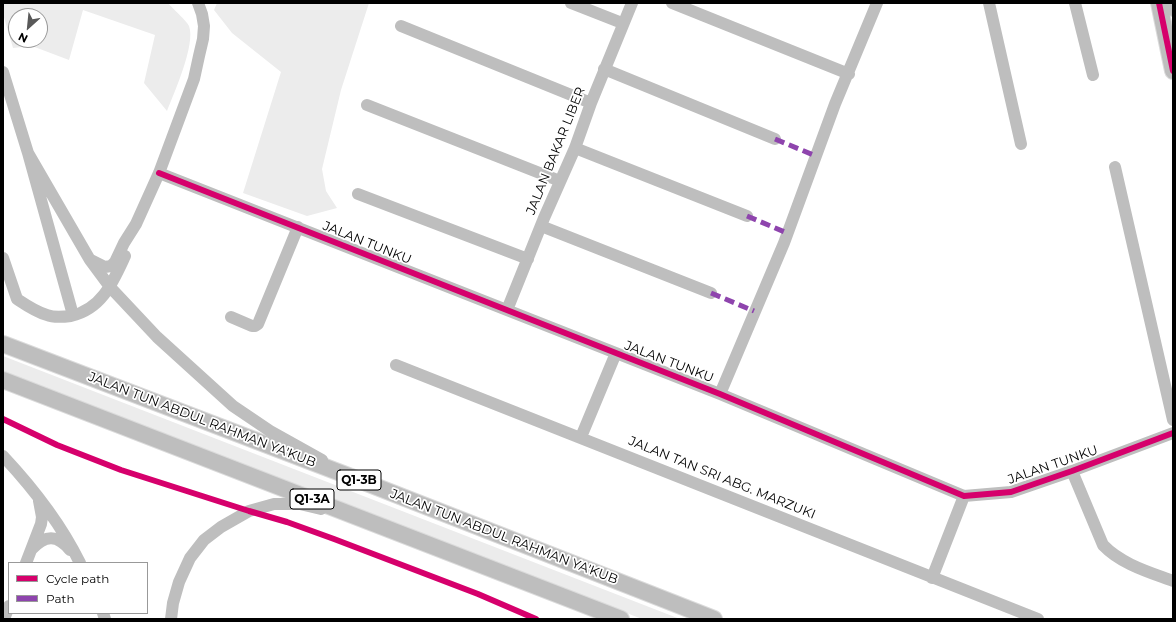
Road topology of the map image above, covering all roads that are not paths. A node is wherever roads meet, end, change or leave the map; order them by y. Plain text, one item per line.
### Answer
1 (198, 3) edge
2 (571, 3) edge
3 (632, 3) edge
4 (672, 3) edge
5 (877, 3) edge
6 (989, 3) edge
7 (1075, 3) edge
8 (1159, 3) edge
9 (1172, 3) edge
10 (1173, 8) edge
11 (622, 23) junction
12 (401, 26) dead end
13 (604, 69) junction
14 (1173, 71) edge
15 (3, 72) edge
16 (849, 74) junction
17 (1093, 75) dead end
18 (590, 103) junction
19 (367, 105) dead end
20 (775, 139) dead end
21 (1021, 144) dead end
22 (575, 148) junction
23 (28, 153) junction
24 (1115, 167) dead end
25 (159, 173) junction
26 (560, 181) junction
27 (358, 194) dead end
28 (747, 216) dead end
29 (541, 226) junction
30 (298, 227) junction
31 (133, 230) junction
32 (3, 258) edge
33 (528, 259) junction
34 (90, 260) junction
35 (118, 271) junction
36 (110, 287) junction
37 (711, 293) dead end
38 (127, 305) junction
39 (507, 310) junction
40 (73, 315) junction
41 (231, 317) dead end
42 (3, 344) edge
43 (616, 353) junction
44 (396, 365) dead end
45 (3, 380) edge
46 (720, 394) junction
47 (1173, 420) edge
48 (1173, 433) edge
49 (581, 437) junction
50 (3, 456) edge
51 (1072, 472) junction
52 (358, 480) junction
53 (964, 496) junction
54 (38, 497) junction
55 (354, 515) junction
56 (31, 550) junction
57 (26, 562) edge
58 (79, 562) edge
59 (79, 562) edge
60 (932, 578) junction
61 (1173, 581) edge
62 (8, 609) edge
63 (4, 619) edge
64 (172, 619) edge
65 (621, 619) edge
66 (714, 619) edge
67 (1038, 619) edge

1 - 25 street
2 - 11 street
3 - 11 street, JALAN BAKAR LIBER
4 - 16 street
5 - 16 street
6 - 21 street
7 - 17 street
8 - 14 main road
9 - 10 main road
11 - 13 street, JALAN BAKAR LIBER
12 - 18 street
13 - 18 street, JALAN BAKAR LIBER
13 - 20 street
15 - 23 street
16 - 46 street
18 - 22 street, JALAN BAKAR LIBER
19 - 26 street
22 - 26 street, JALAN BAKAR LIBER
22 - 28 street
23 - 34 street
23 - 40 street
24 - 47 street
25 - 30 street, JALAN TUNKU
25 - 31 street
26 - 29 street, JALAN BAKAR LIBER
27 - 33 street
29 - 33 street, JALAN BAKAR LIBER
29 - 37 street
30 - 39 street, JALAN TUNKU
30 - 41 street
31 - 34 street
31 - 35 street
32 - 40 street
33 - 39 street, JALAN BAKAR LIBER
34 - 36 street
35 - 36 street
35 - 38 street
36 - 38 street
36 - 40 street
38 - 52 street
39 - 43 street, JALAN TUNKU
42 - 52 main road, JALAN TUN ABDUL RAHMAN YA'KUB / Q1-3B
43 - 46 street, JALAN TUNKU
43 - 49 street
44 - 49 street, JALAN TAN SRI ABG. MARZUKI
45 - 55 main road, Q1-3A
46 - 53 street, JALAN TUNKU
48 - 51 street, JALAN TUNKU
49 - 60 street, JALAN TAN SRI ABG. MARZUKI
50 - 54 street
51 - 53 street, JALAN TUNKU
51 - 61 street
52 - 66 main road, JALAN TUN ABDUL RAHMAN YA'KUB / Q1-3B
53 - 60 street
54 - 56 street
54 - 58 street
55 - 64 street
55 - 65 main road, Q1-3A
56 - 57 street
56 - 59 street
60 - 67 street, JALAN TAN SRI ABG. MARZUKI
62 - 63 street

